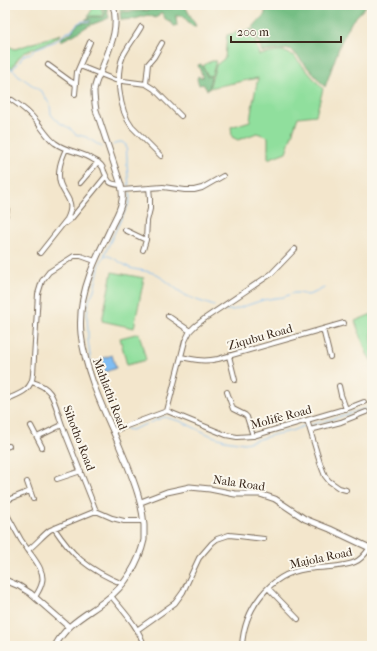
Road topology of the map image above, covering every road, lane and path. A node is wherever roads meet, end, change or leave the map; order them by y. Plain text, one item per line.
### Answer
1 (112, 5) edge
2 (141, 27) dead end
3 (90, 42) dead end
4 (162, 43) dead end
5 (48, 65) dead end
6 (80, 66) junction
7 (99, 74) junction
8 (119, 81) junction
9 (76, 84) junction
10 (146, 84) junction
11 (75, 94) dead end
12 (12, 100) dead end
13 (181, 116) dead end
14 (66, 149) junction
15 (161, 156) dead end
16 (98, 162) junction
17 (106, 176) junction
18 (223, 176) dead end
19 (80, 183) dead end
20 (121, 187) junction
21 (149, 188) junction
22 (5, 196) edge
23 (5, 217) edge
24 (63, 224) junction
25 (125, 230) dead end
26 (146, 240) junction
27 (295, 249) dead end
28 (143, 250) dead end
29 (40, 253) dead end
30 (96, 261) junction
31 (168, 316) dead end
32 (344, 322) dead end
33 (323, 329) junction
34 (190, 331) junction
35 (229, 356) junction
36 (330, 356) dead end
37 (181, 357) junction
38 (235, 380) dead end
39 (32, 382) junction
40 (340, 386) dead end
41 (5, 392) edge
42 (227, 392) dead end
43 (6, 399) edge
44 (364, 402) dead end
45 (346, 409) junction
46 (167, 411) junction
47 (366, 412) dead end
48 (307, 421) junction
49 (62, 425) junction
50 (31, 426) dead end
51 (310, 429) junction
52 (113, 431) junction
53 (253, 436) junction
54 (37, 437) junction
55 (42, 447) dead end
56 (81, 471) junction
57 (58, 479) dead end
58 (27, 482) dead end
59 (346, 490) dead end
60 (30, 491) junction
61 (33, 499) dead end
62 (5, 501) edge
63 (141, 502) junction
64 (5, 511) edge
65 (96, 511) junction
66 (143, 520) junction
67 (54, 528) junction
68 (264, 539) dead end
69 (371, 547) edge
70 (28, 550) junction
71 (5, 580) edge
72 (122, 584) junction
73 (268, 588) junction
74 (111, 596) junction
75 (35, 597) junction
76 (298, 619) dead end
77 (69, 627) junction
78 (137, 630) junction
79 (55, 646) edge
80 (144, 646) edge
81 (242, 646) edge

1 - 7 street, Mahlathi Road
2 - 8 street
3 - 6 street
4 - 10 street
5 - 9 street
6 - 7 street
6 - 9 street
7 - 8 street
7 - 20 street, Mahlathi Road
8 - 10 street
8 - 15 street
9 - 11 street
10 - 13 street
12 - 14 street
14 - 16 street
14 - 24 street
16 - 17 street
16 - 19 street
17 - 20 street
17 - 24 street
18 - 21 street
20 - 21 street
20 - 30 street, Mahlathi Road
21 - 26 street
22 - 23 street
24 - 29 street
25 - 26 street
26 - 28 street
27 - 34 street
30 - 39 street
30 - 52 street, Mahlathi Road
31 - 34 street
32 - 33 street, Ziqubu Road
33 - 35 street, Ziqubu Road
33 - 36 street
34 - 37 street
35 - 37 street, Ziqubu Road
35 - 38 street
37 - 46 street
39 - 43 street
39 - 49 street, Sihotho Road
40 - 45 street
41 - 43 street
42 - 53 street
44 - 45 street, Molife Road
45 - 48 street, Molife Road
46 - 52 street
46 - 53 street, Molife Road
47 - 51 street
48 - 51 street
48 - 53 street, Molife Road
49 - 54 street
49 - 56 street, Sihotho Road
50 - 54 street
51 - 59 street
52 - 63 street, Mahlathi Road
54 - 55 street
56 - 57 street
56 - 65 street, Sihotho Road
58 - 60 street
60 - 61 street
60 - 62 street
63 - 66 street, Mahlathi Road
63 - 69 street, Nala Road
64 - 70 street
65 - 66 street
65 - 67 street
66 - 72 street, Mahlathi Road
67 - 70 street
67 - 72 street
68 - 78 street
69 - 73 street, Majola Road
70 - 75 street
71 - 75 street
72 - 74 street, Mahlathi Road
73 - 76 street
73 - 81 street, Majola Road
74 - 77 street, Mahlathi Road
74 - 78 street
75 - 77 street
77 - 79 street, Mahlathi Road
78 - 80 street

